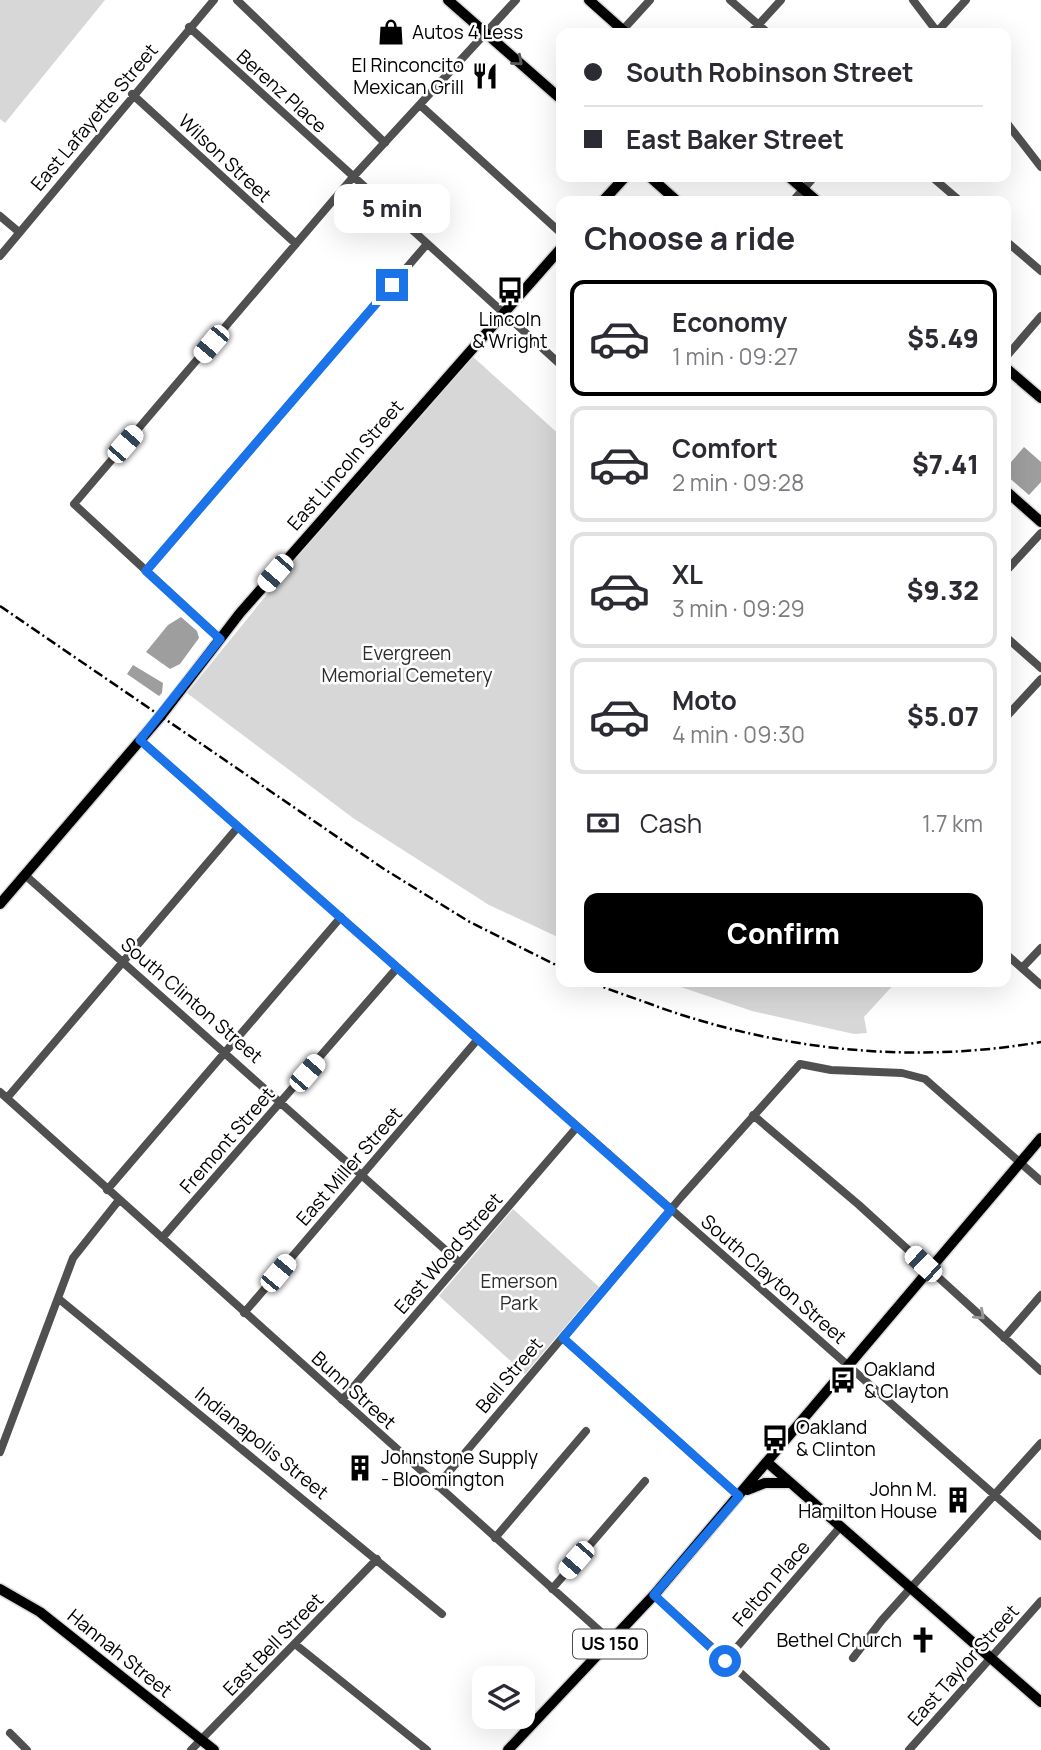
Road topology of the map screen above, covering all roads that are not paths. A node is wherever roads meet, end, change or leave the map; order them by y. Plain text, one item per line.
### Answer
1 (214, 0) edge
2 (237, 0) edge
3 (448, 0) edge
4 (516, 0) edge
5 (589, 0) edge
6 (650, 0) edge
7 (730, 0) edge
8 (780, 0) edge
9 (913, 0) edge
10 (965, 0) edge
11 (758, 25) junction
12 (189, 27) junction
13 (619, 28) edge
14 (626, 28) edge
15 (755, 28) edge
16 (762, 28) edge
17 (933, 28) edge
18 (941, 28) edge
19 (486, 33) junction
20 (132, 94) junction
21 (556, 95) edge
22 (420, 105) junction
23 (1011, 128) edge
24 (385, 143) junction
25 (1041, 167) edge
26 (354, 177) junction
27 (620, 182) edge
28 (655, 182) edge
29 (795, 182) edge
30 (809, 182) edge
31 (938, 182) edge
32 (803, 189) junction
33 (608, 196) edge
34 (671, 196) edge
35 (797, 196) edge
36 (811, 196) edge
37 (954, 196) edge
38 (0, 216) edge
39 (556, 229) edge
40 (19, 232) junction
41 (296, 244) junction
42 (427, 244) junction
43 (1011, 245) edge
44 (556, 254) edge
45 (0, 256) edge
46 (1041, 271) edge
47 (502, 312) junction
48 (1041, 317) edge
49 (1011, 351) edge
50 (556, 361) edge
51 (1011, 372) edge
52 (1041, 398) edge
53 (1011, 495) edge
54 (1041, 522) edge
55 (1041, 533) edge
56 (1011, 566) edge
57 (146, 571) junction
58 (220, 639) junction
59 (1011, 641) edge
60 (1041, 668) edge
61 (1041, 680) edge
62 (1011, 713) edge
63 (140, 740) junction
64 (238, 827) junction
65 (25, 875) junction
66 (0, 904) edge
67 (341, 917) junction
68 (1041, 948) edge
69 (1011, 958) edge
70 (123, 962) junction
71 (397, 968) junction
72 (1022, 968) junction
73 (1041, 985) edge
74 (478, 1040) junction
75 (225, 1052) junction
76 (3, 1095) edge
77 (280, 1101) junction
78 (753, 1115) junction
79 (577, 1127) junction
80 (1041, 1138) edge
81 (1021, 1162) junction
82 (362, 1175) junction
83 (1041, 1181) edge
84 (107, 1189) junction
85 (119, 1200) junction
86 (671, 1210) junction
87 (162, 1238) junction
88 (460, 1263) junction
89 (929, 1269) junction
90 (1041, 1295) edge
91 (59, 1298) junction
92 (244, 1312) junction
93 (563, 1338) junction
94 (1004, 1338) junction
95 (848, 1364) junction
96 (1041, 1371) edge
97 (342, 1400) junction
98 (586, 1432) dead end
99 (1041, 1443) edge
100 (0, 1452) edge
101 (768, 1463) junction
102 (645, 1481) dead end
103 (790, 1483) junction
104 (437, 1486) junction
105 (741, 1494) junction
106 (993, 1494) junction
107 (841, 1526) junction
108 (1041, 1536) edge
109 (495, 1538) junction
110 (377, 1559) junction
111 (912, 1588) junction
112 (0, 1589) edge
113 (552, 1589) junction
114 (654, 1595) junction
115 (1041, 1601) edge
116 (442, 1614) dead end
117 (612, 1642) junction
118 (295, 1644) junction
119 (991, 1657) junction
120 (853, 1658) dead end
121 (725, 1661) junction
122 (1041, 1702) edge
123 (10, 1733) dead end
124 (201, 1740) junction
125 (27, 1750) edge
126 (191, 1750) edge
127 (214, 1750) edge
128 (427, 1750) edge
129 (508, 1750) edge
130 (826, 1750) edge
131 (909, 1750) edge

1 - 12 street, East Lafayette Street
2 - 24 street
3 - 19 main road
4 - 19 street
5 - 13 main road
6 - 14 street
7 - 11 street
8 - 11 street
9 - 17 street
10 - 18 street
11 - 15 street
11 - 16 street
12 - 20 street, East Lafayette Street
12 - 26 street, Berenz Place
19 -> 21 main road
19 - 22 street
20 - 40 street, East Lafayette Street
20 - 41 street, Wilson Street
22 - 24 street
22 - 39 street
23 - 25 street
24 - 26 street
26 - 41 street
26 - 42 street, Berenz Place
27 - 33 main road
28 - 34 main road
29 - 32 main road
30 - 32 street
31 - 37 street
32 - 35 street
32 - 36 main road
38 - 40 street
40 - 45 street, East Lafayette Street
41 - 57 street
42 - 47 street, Berenz Place
42 - 57 street
43 - 46 street
44 - 47 main road, East Lincoln Street
47 - 50 street, Berenz Place
47 - 58 main road, East Lincoln Street
48 - 49 street
51 - 52 main road
53 - 54 main road
55 - 56 street
57 - 58 street
58 - 63 main road, East Lincoln Street
59 - 60 street
61 - 62 street
63 - 64 street, South Clayton Street
63 - 65 main road, East Lincoln Street
64 - 67 street, South Clayton Street
64 - 70 street
65 - 66 main road, East Lincoln Street
65 - 70 street, South Clinton Street
67 - 71 street, South Clayton Street
67 - 75 street
68 - 72 street
69 - 72 street
70 - 75 street, South Clinton Street
70 - 76 street
71 - 74 street, South Clayton Street
71 - 77 street, Fremont Street
72 - 73 street
74 - 79 street, South Clayton Street
74 - 82 street, East Miller Street
75 - 77 street, South Clinton Street
75 - 84 street
76 - 84 street, Bunn Street
77 - 82 street, South Clinton Street
77 - 87 street, Fremont Street
78 - 81 street, Bell Street
78 - 86 street, Bell Street
78 - 89 street
79 - 86 street, South Clayton Street
79 - 88 street, East Wood Street
80 - 81 main road
81 - 83 street
81 - 89 main road
82 - 88 street, South Clinton Street
82 - 92 street, East Miller Street
84 - 85 street, Bunn Street
85 - 87 street, Bunn Street
85 - 91 street
86 - 93 street, Bell Street
86 - 95 street, South Clayton Street
87 - 92 street, Bunn Street
88 - 97 street, East Wood Street
89 -> 94 street
89 - 95 main road
90 - 94 street
91 - 100 street
91 - 110 street, Indianapolis Street
92 - 97 street, Bunn Street
93 - 104 street, Bell Street
93 - 105 street
94 - 96 street
95 - 101 main road
95 - 106 street, South Clayton Street
97 - 104 street, Bunn Street
98 - 109 street
99 - 106 street
101 - 103 main road
101 - 105 main road, US 150
102 - 113 street
103 - 105 main road
103 - 107 main road
104 - 109 street, Bunn Street
105 - 114 main road, US 150
106 - 108 street, South Clayton Street
106 - 111 street
107 - 111 main road
107 - 121 street, Felton Place
109 - 113 street, Bunn Street
110 - 116 street, Indianapolis Street
110 - 118 street, East Bell Street
111 - 119 main road
111 - 120 street
112 - 124 main road, Hannah Street
113 - 117 street, Bunn Street
114 - 117 main road, US 150
114 - 121 street
115 - 119 street, East Taylor Street
117 - 129 main road, US 150
118 - 124 street, East Bell Street
118 - 128 street
119 - 122 main road
119 - 131 street, East Taylor Street
121 - 130 street
123 - 125 street
124 - 126 street, East Bell Street
124 - 127 main road, Hannah Street

